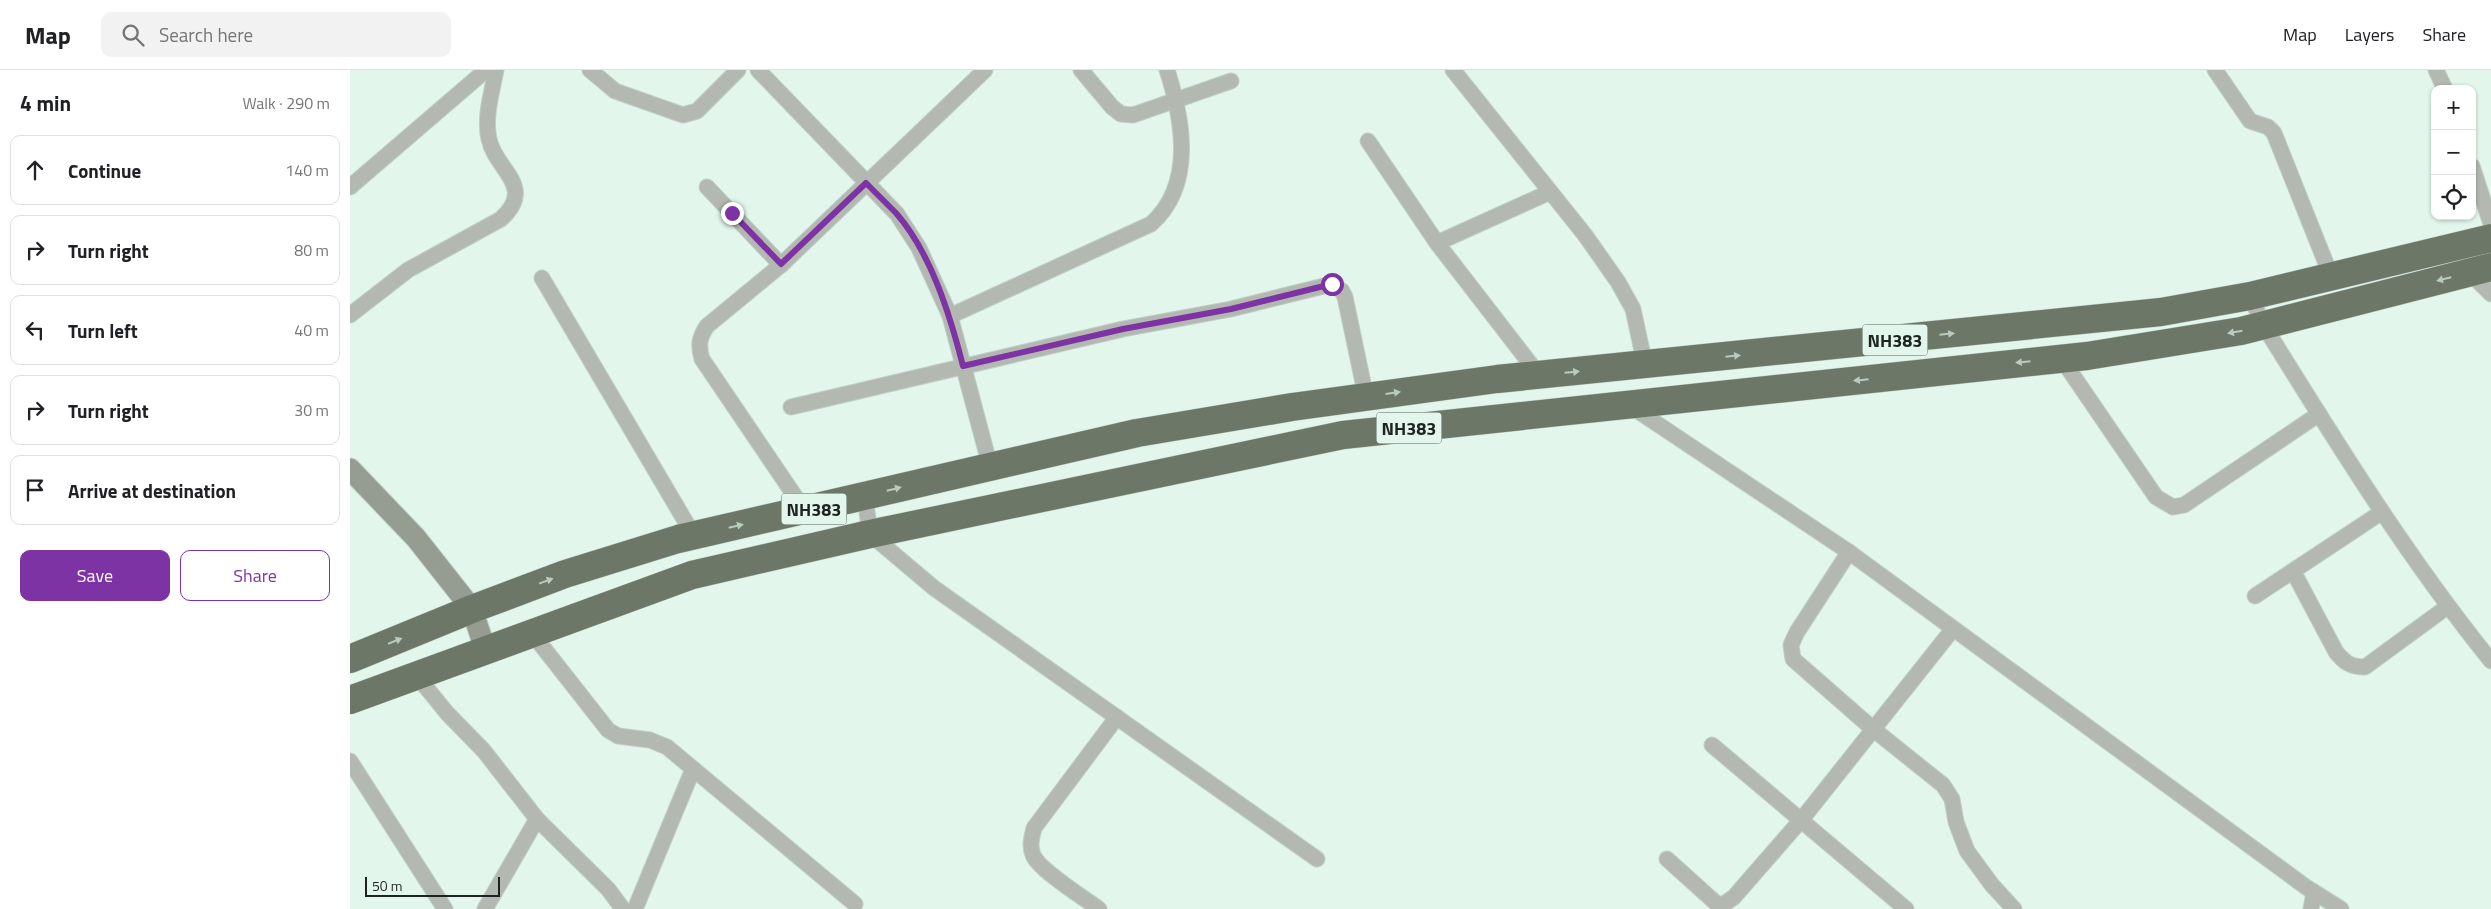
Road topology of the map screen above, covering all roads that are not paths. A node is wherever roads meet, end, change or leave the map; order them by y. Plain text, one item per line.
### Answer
1 (486, 70) edge
2 (496, 70) edge
3 (590, 70) edge
4 (738, 70) edge
5 (758, 70) edge
6 (985, 70) edge
7 (1081, 70) edge
8 (1167, 70) edge
9 (1453, 70) edge
10 (2215, 70) edge
11 (2436, 70) edge
12 (1231, 81) dead end
13 (2443, 85) edge
14 (1177, 100) junction
15 (1368, 140) dead end
16 (2475, 175) edge
17 (866, 183) junction
18 (350, 187) edge
19 (707, 187) dead end
20 (1550, 192) junction
21 (2491, 224) edge
22 (2491, 238) edge
23 (1436, 243) junction
24 (781, 264) junction
25 (2480, 270) edge
26 (2331, 276) junction
27 (542, 278) dead end
28 (2491, 294) edge
29 (2250, 296) junction
30 (350, 315) edge
31 (950, 316) junction
32 (2264, 326) junction
33 (2061, 358) junction
34 (1645, 365) junction
35 (963, 366) junction
36 (1539, 375) junction
37 (1366, 397) junction
38 (1628, 404) junction
39 (791, 407) dead end
40 (2319, 414) junction
41 (990, 466) junction
42 (350, 469) edge
43 (865, 497) junction
44 (805, 511) junction
45 (2382, 512) junction
46 (870, 534) junction
47 (694, 536) junction
48 (1849, 552) junction
49 (2293, 571) junction
50 (2255, 596) dead end
51 (2447, 607) junction
52 (472, 609) junction
53 (1953, 629) junction
54 (531, 632) junction
55 (485, 649) junction
56 (350, 659) edge
57 (2491, 661) edge
58 (416, 675) junction
59 (350, 700) edge
60 (1117, 717) junction
61 (1873, 729) junction
62 (1712, 745) dead end
63 (350, 760) edge
64 (693, 769) junction
65 (537, 819) junction
66 (1802, 819) junction
67 (1317, 859) dead end
68 (1667, 859) dead end
69 (2314, 892) junction
70 (855, 904) dead end
71 (445, 909) edge
72 (485, 909) edge
73 (623, 909) edge
74 (635, 909) edge
75 (1099, 909) edge
76 (1906, 909) edge
77 (2014, 909) edge
78 (2312, 909) edge
79 (2341, 909) edge

1 - 18 street
2 - 30 street
3 - 4 street
5 - 17 street
6 - 17 street
7 - 14 street
8 - 14 street
9 - 20 street
10 - 26 street
11 - 13 street
12 - 14 street
14 - 31 street
15 - 23 street
16 - 21 street
17 - 24 street
17 - 31 street
19 - 24 street
20 - 23 street
20 - 34 street
22 - 26 highway, NH383
23 - 36 street
24 - 44 street
25 - 28 street
25 -> 32 highway, NH383
26 - 29 highway, NH383
27 - 47 street
29 - 32 street
34 -> 29 highway, NH383
31 - 35 street
32 -> 33 highway, NH383
32 - 40 street
33 -> 38 highway, NH383
33 - 40 street
36 -> 34 highway, NH383
35 - 37 street
35 - 39 street
35 - 41 street
37 -> 36 highway, NH383
37 - 41 highway, NH383
38 - 46 highway, NH383
38 - 48 street
40 - 45 street
43 -> 41 highway, NH383
42 - 52 street
43 - 44 highway, NH383
43 - 46 street
47 -> 44 highway, NH383
45 - 49 street
45 - 51 street
46 - 54 highway, NH383
46 - 60 street
52 -> 47 highway, NH383
48 - 53 street
48 - 61 street
49 - 50 street
49 - 51 street
51 - 57 street
52 - 55 street
56 -> 52 highway, NH383
53 - 61 street
53 - 69 street
54 - 55 highway, NH383
54 - 64 street
55 - 58 highway, NH383
58 - 59 highway, NH383
58 - 65 street
60 - 67 street
60 - 75 street
61 - 66 street
61 - 77 street
62 - 66 street
63 - 71 street
64 - 70 street
64 - 74 street
65 - 72 street
65 - 73 street
66 - 68 street
66 - 76 street
69 - 78 street
69 - 79 street

